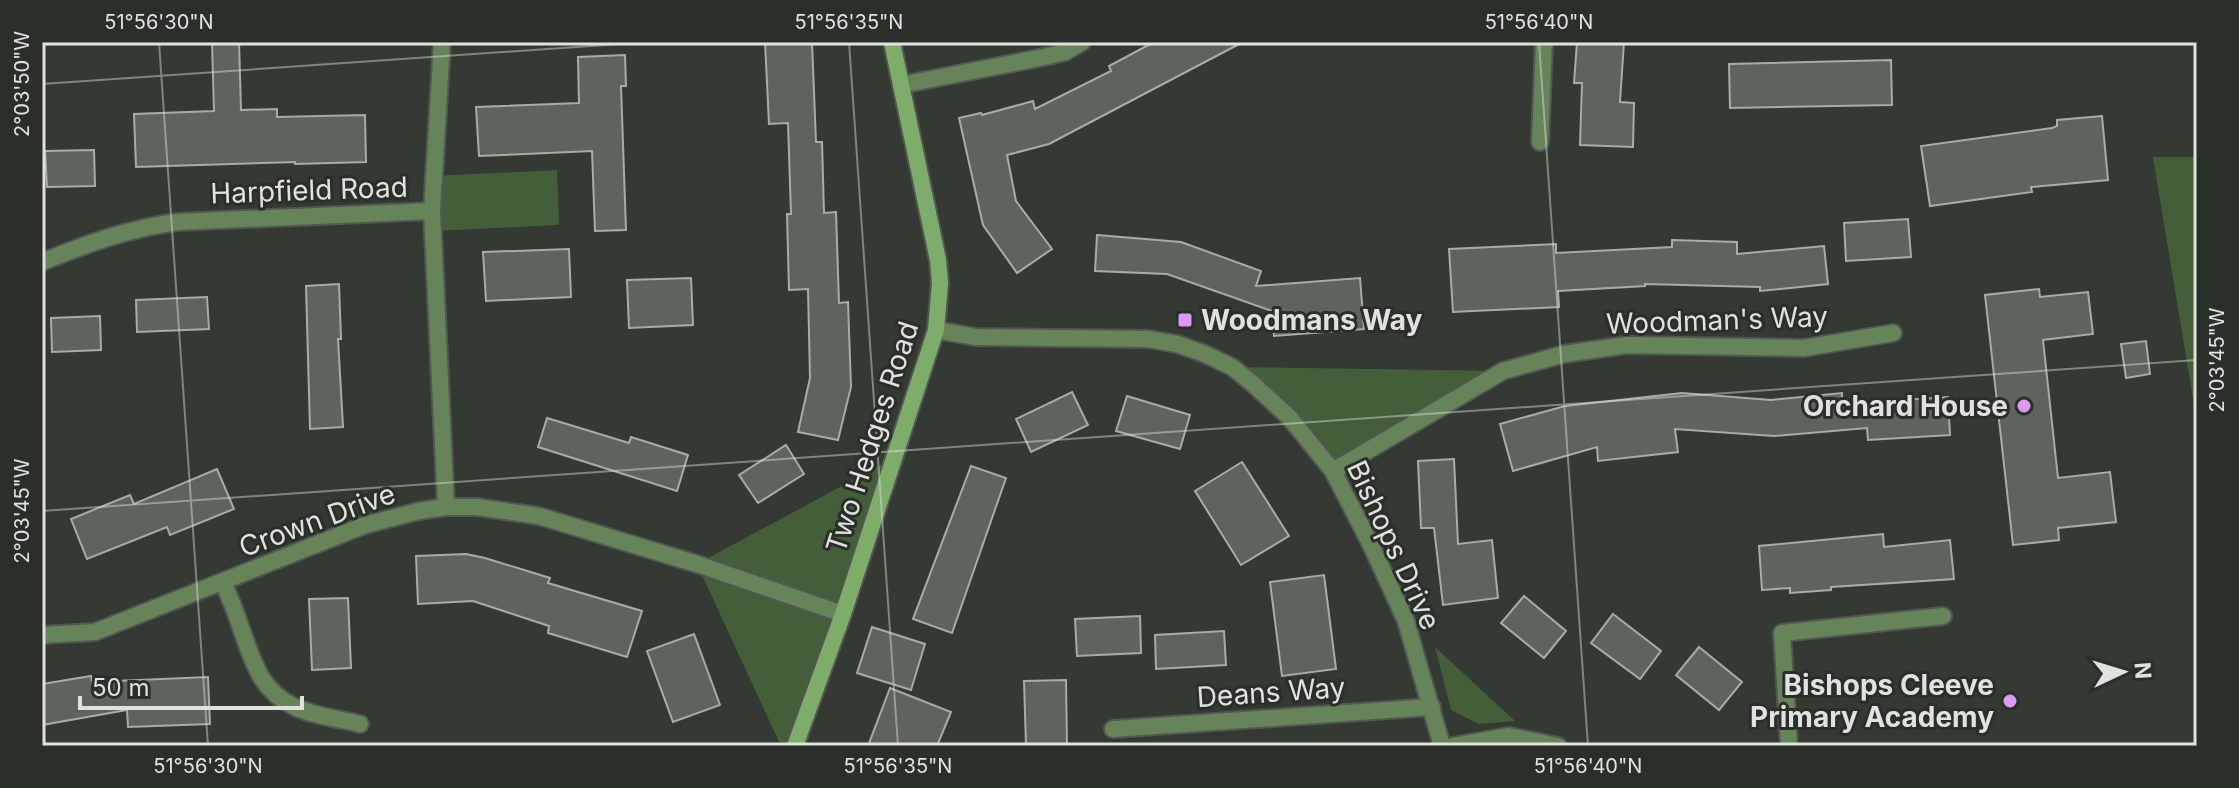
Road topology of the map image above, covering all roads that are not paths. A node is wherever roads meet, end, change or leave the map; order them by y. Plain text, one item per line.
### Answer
1 (442, 42) edge
2 (892, 42) edge
3 (1082, 42) edge
4 (1544, 42) edge
5 (901, 85) junction
6 (1540, 142) dead end
7 (432, 211) junction
8 (42, 262) edge
9 (936, 330) junction
10 (1893, 333) dead end
11 (1333, 471) junction
12 (446, 507) junction
13 (223, 582) junction
14 (843, 614) junction
15 (1943, 616) dead end
16 (42, 635) edge
17 (1432, 707) junction
18 (360, 724) dead end
19 (1113, 729) dead end
20 (795, 746) edge
21 (1442, 746) edge
22 (1453, 746) edge
23 (1558, 746) edge
24 (1789, 746) edge

1 - 7 street
2 - 5 street, Two Hedges Road
3 - 5 street
4 - 6 street
5 - 9 street, Two Hedges Road
7 - 8 street, Harpfield Road
7 - 12 street, Harpfield Road
9 - 11 street, Bishops Drive
9 - 14 street, Two Hedges Road
10 - 11 street, Woodman's Way
11 - 17 street, Bishops Drive
12 - 13 street, Crown Drive
12 - 14 street, Crown Drive
13 - 16 street, Crown Drive
13 - 18 street
14 - 20 street, Two Hedges Road
15 - 24 street
17 - 19 street, Deans Way
17 - 21 street, Bishops Drive
22 - 23 street

